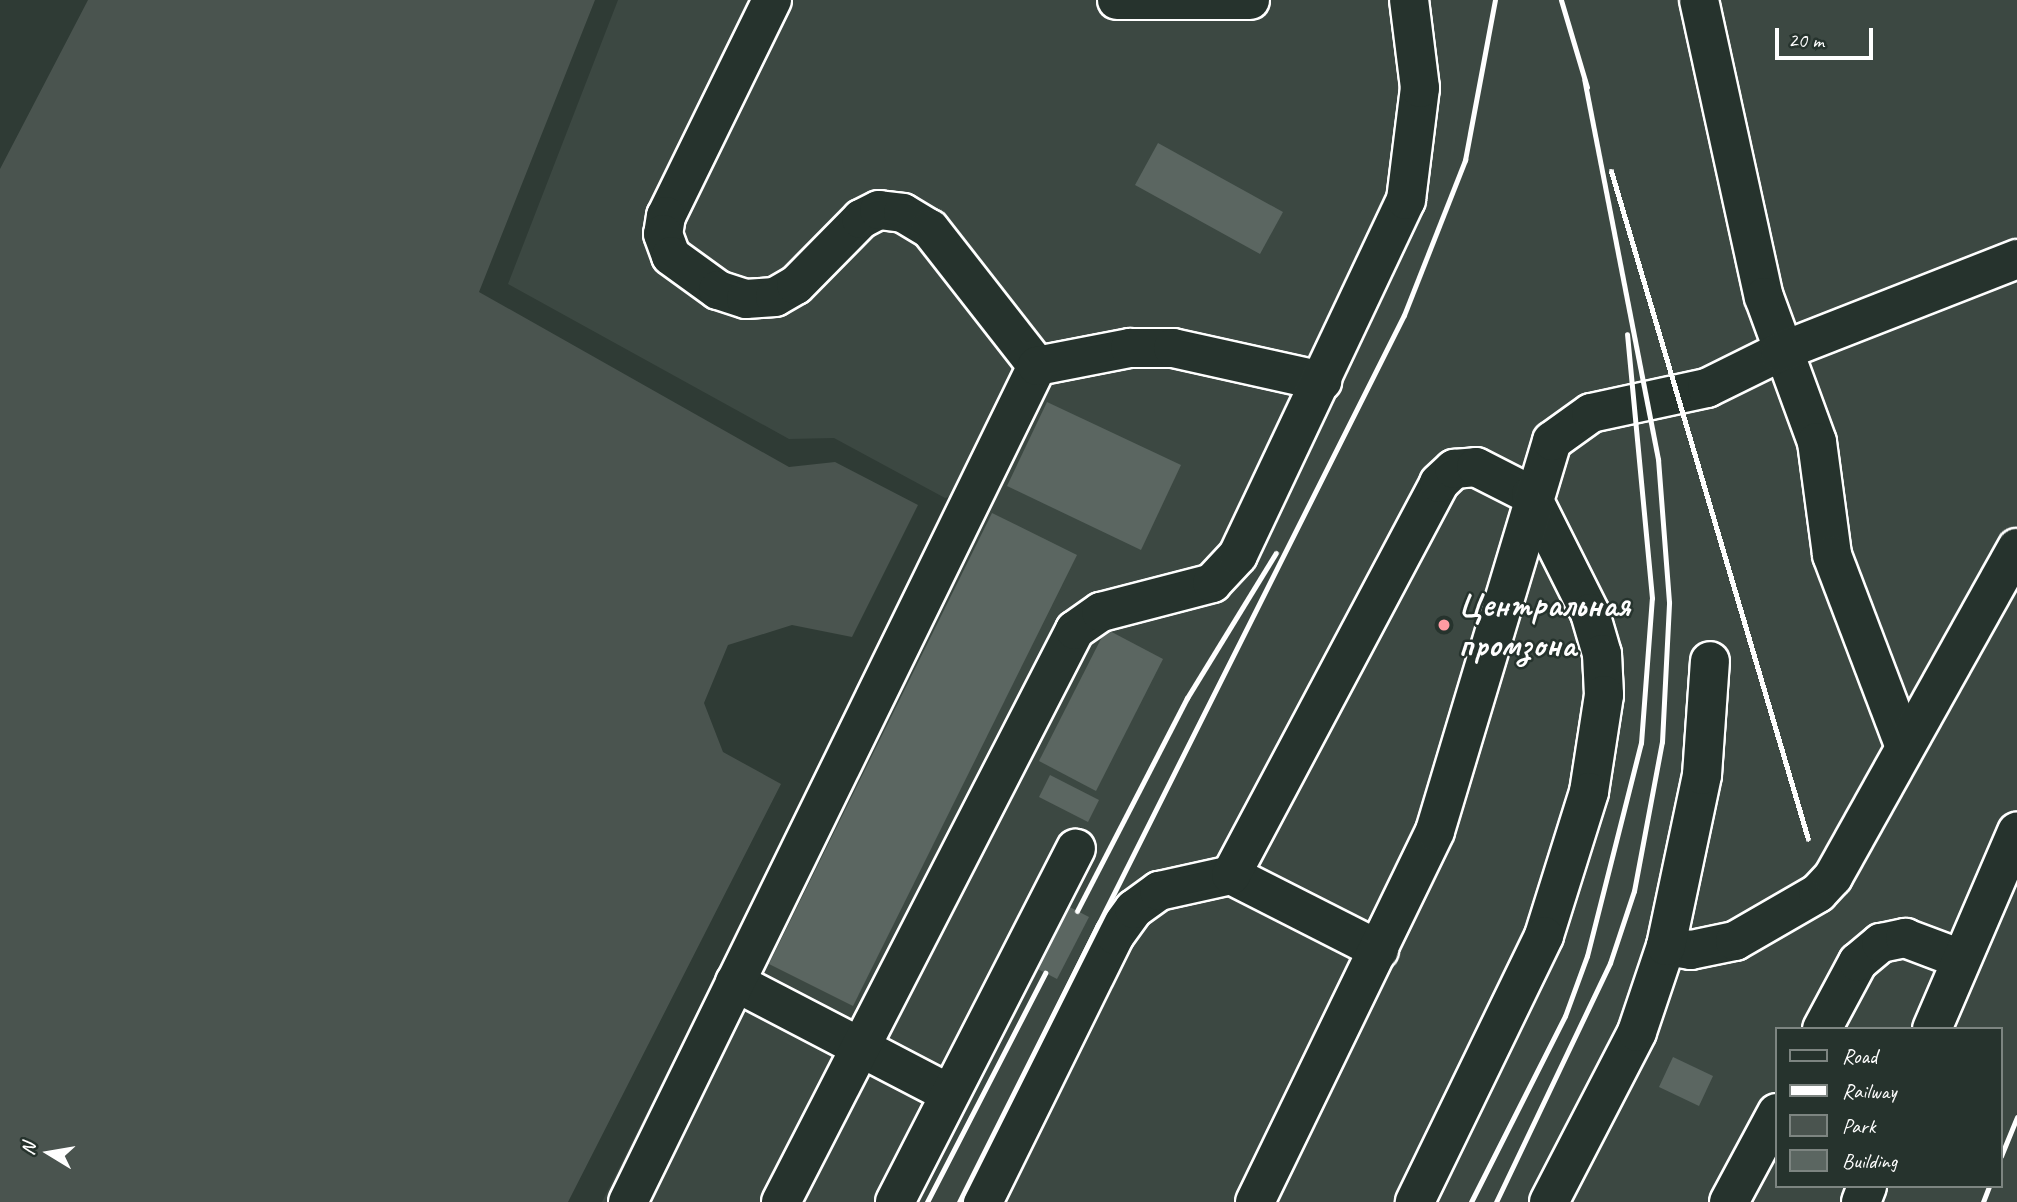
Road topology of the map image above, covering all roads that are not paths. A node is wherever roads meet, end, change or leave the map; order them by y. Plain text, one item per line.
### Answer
1 (772, 0) edge
2 (1116, 0) edge
3 (1409, 0) edge
4 (1699, 0) edge
5 (1228, 1) edge
6 (2017, 259) edge
7 (1780, 352) junction
8 (1037, 366) junction
9 (1322, 381) junction
10 (1531, 495) junction
11 (2017, 548) edge
12 (1710, 661) dead end
13 (1905, 747) junction
14 (2017, 832) edge
15 (1076, 849) dead end
16 (1231, 875) junction
17 (1666, 946) junction
18 (1379, 950) junction
19 (1961, 958) junction
20 (735, 982) junction
21 (1823, 1027) edge
22 (1933, 1027) edge
23 (860, 1047) junction
24 (950, 1094) junction
25 (1776, 1115) edge
26 (628, 1202) edge
27 (781, 1202) edge
28 (895, 1202) edge
29 (983, 1202) edge
30 (1255, 1202) edge
31 (1415, 1202) edge
32 (1549, 1202) edge
33 (1729, 1202) edge

1 - 8 lane
2 - 5 lane
3 - 9 lane
4 - 7 lane
6 - 7 lane
7 - 10 lane
7 - 13 lane
8 - 9 lane
8 - 20 lane
9 - 23 lane
10 - 16 lane
10 - 18 lane
10 - 31 lane
11 - 13 lane
12 - 17 lane
13 - 17 lane
14 - 19 lane
15 - 24 lane
16 - 18 lane
16 - 29 lane
17 - 32 lane
18 - 30 lane
19 - 21 lane
19 - 22 lane
20 - 23 lane
20 - 26 lane
23 - 24 lane
23 - 27 lane
24 - 28 lane
25 - 33 lane

